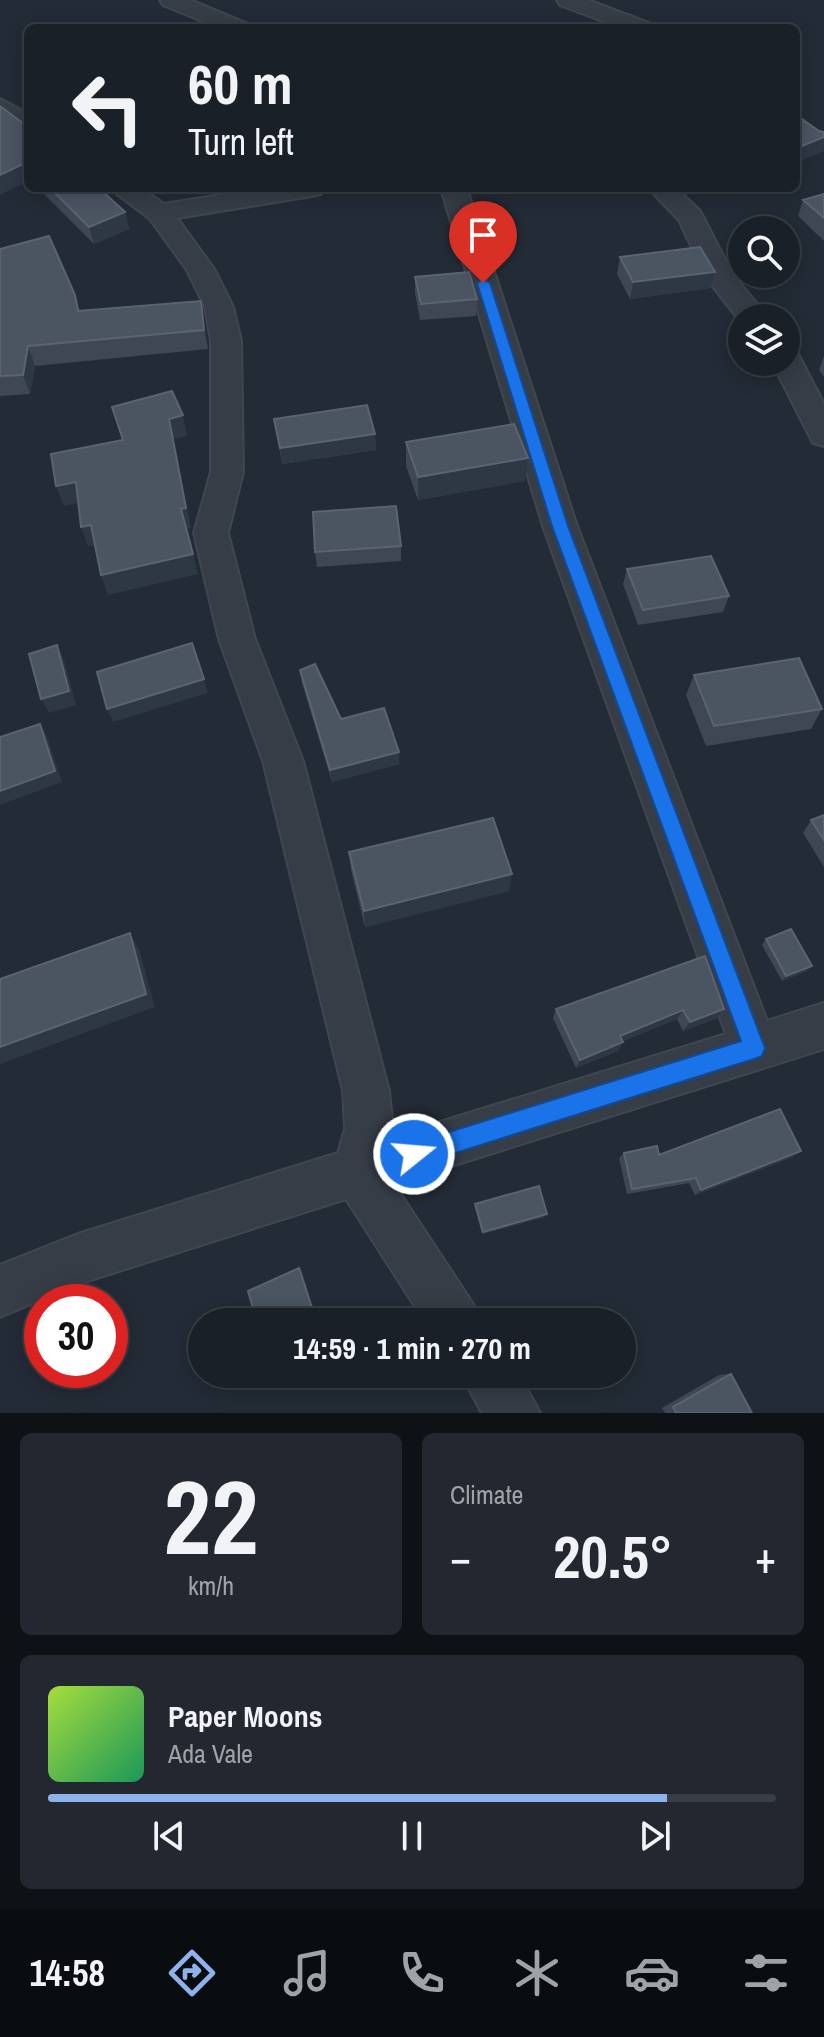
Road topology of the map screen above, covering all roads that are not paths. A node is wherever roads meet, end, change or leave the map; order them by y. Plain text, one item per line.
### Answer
1 (171, 0) edge
2 (568, 0) edge
3 (228, 24) edge
4 (631, 24) edge
5 (0, 106) edge
6 (24, 122) edge
7 (128, 192) edge
8 (288, 192) edge
9 (455, 192) dead end
10 (665, 192) edge
11 (159, 213) junction
12 (742, 304) edge
13 (794, 376) edge
14 (824, 435) edge
15 (824, 1026) edge
16 (754, 1048) junction
17 (357, 1172) junction
18 (0, 1291) edge
19 (446, 1308) edge
20 (497, 1388) edge
21 (513, 1413) edge

1 - 3 street
2 - 4 street
5 - 6 street
7 - 11 street
8 - 11 street
9 - 16 street
10 - 12 street
11 - 17 street
13 - 14 street
15 - 16 street
16 - 17 street
17 - 18 street
17 - 19 street
20 - 21 street

